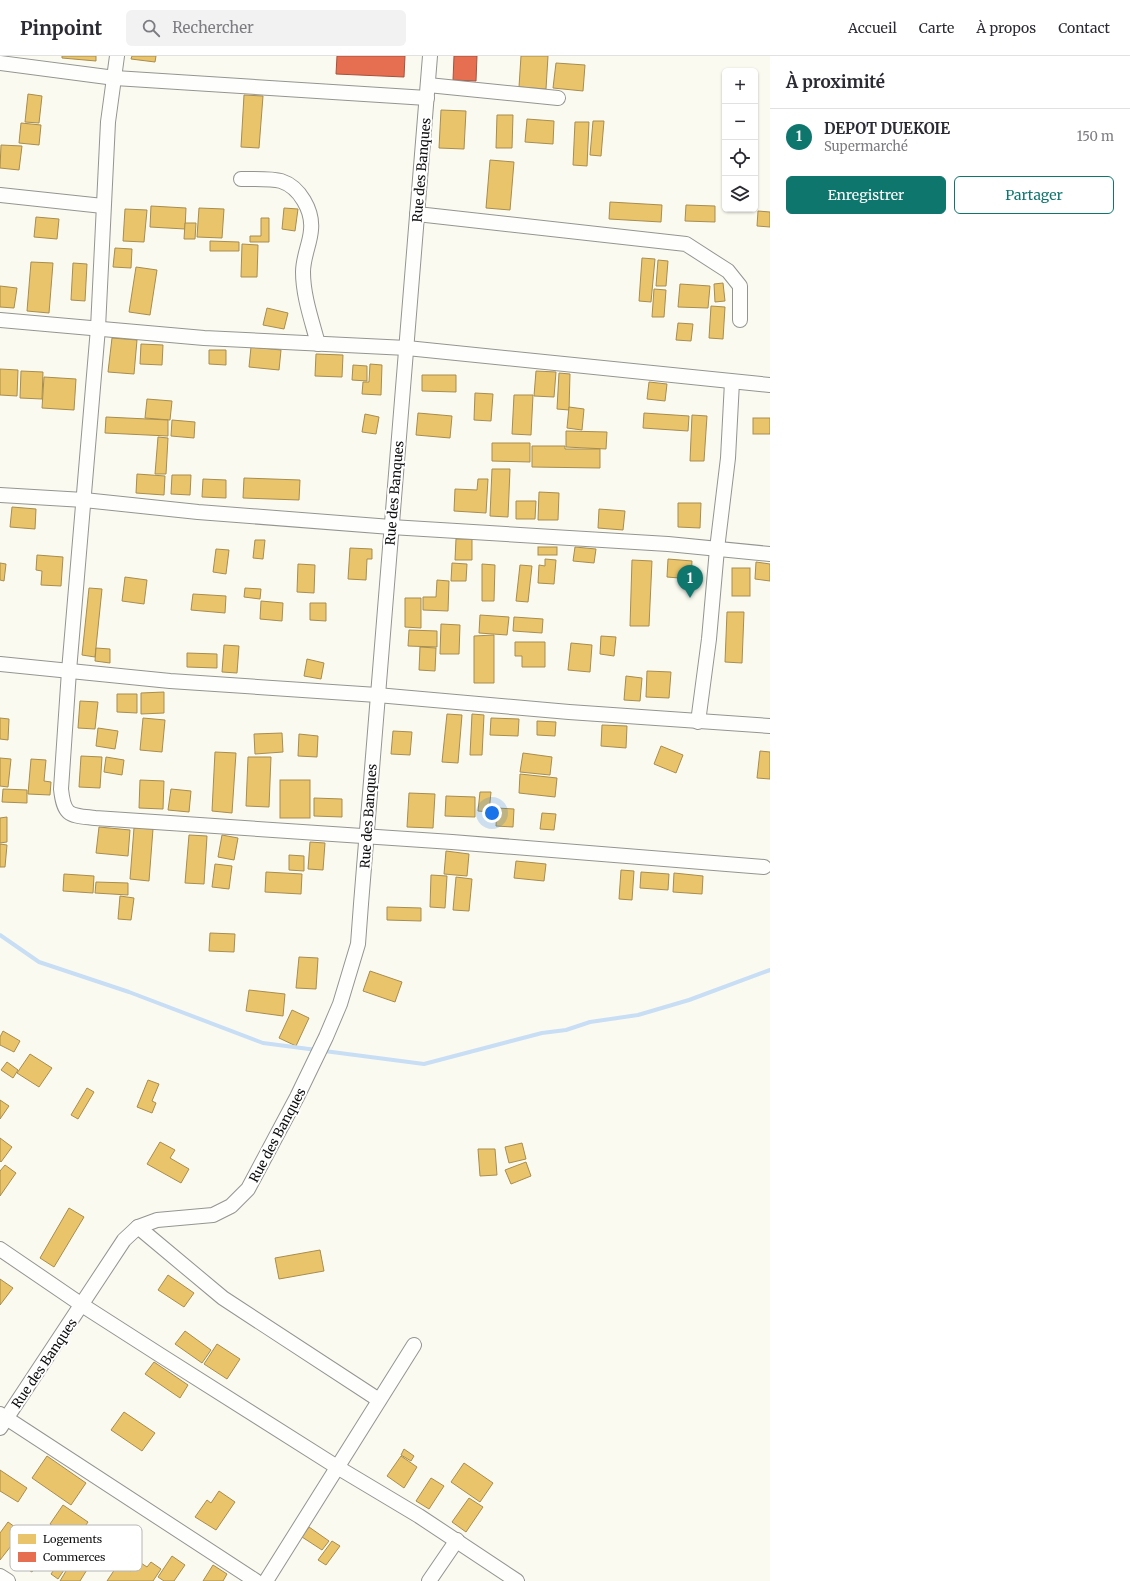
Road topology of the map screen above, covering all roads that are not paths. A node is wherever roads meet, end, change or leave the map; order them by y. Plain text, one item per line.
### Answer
1 (117, 56) edge
2 (430, 56) edge
3 (0, 63) edge
4 (115, 78) junction
5 (428, 91) junction
6 (558, 98) dead end
7 (241, 179) dead end
8 (0, 195) edge
9 (103, 206) junction
10 (417, 214) junction
11 (0, 320) edge
12 (740, 320) dead end
13 (98, 328) junction
14 (318, 344) junction
15 (407, 348) junction
16 (732, 382) junction
17 (770, 385) edge
18 (0, 495) edge
19 (84, 500) junction
20 (391, 527) junction
21 (717, 549) junction
22 (770, 554) edge
23 (0, 664) edge
24 (69, 672) junction
25 (377, 695) junction
26 (698, 722) junction
27 (770, 726) edge
28 (367, 836) junction
29 (764, 867) dead end
30 (138, 1227) junction
31 (0, 1249) edge
32 (82, 1305) junction
33 (414, 1345) dead end
34 (379, 1400) junction
35 (2, 1420) edge
36 (337, 1468) junction
37 (457, 1540) junction
38 (0, 1576) edge
39 (8, 1581) edge
40 (256, 1581) edge
41 (266, 1581) edge
42 (429, 1581) edge
43 (517, 1581) edge

1 - 4 street
2 - 5 street, Rue des Banques
3 - 4 street
4 - 5 street
4 - 9 street
5 - 6 street
5 - 10 street, Rue des Banques
7 - 14 street
8 - 9 street
9 - 13 street
10 - 12 street
10 - 15 street, Rue des Banques
11 - 13 street
13 - 14 street
13 - 19 street
14 - 15 street
15 - 16 street
15 - 20 street, Rue des Banques
16 - 17 street
16 - 21 street
18 - 19 street
19 - 20 street
19 - 24 street
20 - 21 street
20 - 25 street, Rue des Banques
21 - 22 street
21 - 26 street
23 - 24 street
24 - 25 street
24 - 28 street
25 - 26 street
25 - 28 street, Rue des Banques
26 - 27 street
28 - 29 street
28 - 30 street, Rue des Banques
30 - 32 street, Rue des Banques
30 - 34 street
31 - 32 street
32 - 35 street, Rue des Banques
32 - 36 street
33 - 34 street
34 - 36 street
35 - 40 street
36 - 37 street
36 - 41 street
37 - 42 street
37 - 43 street
38 - 39 street

